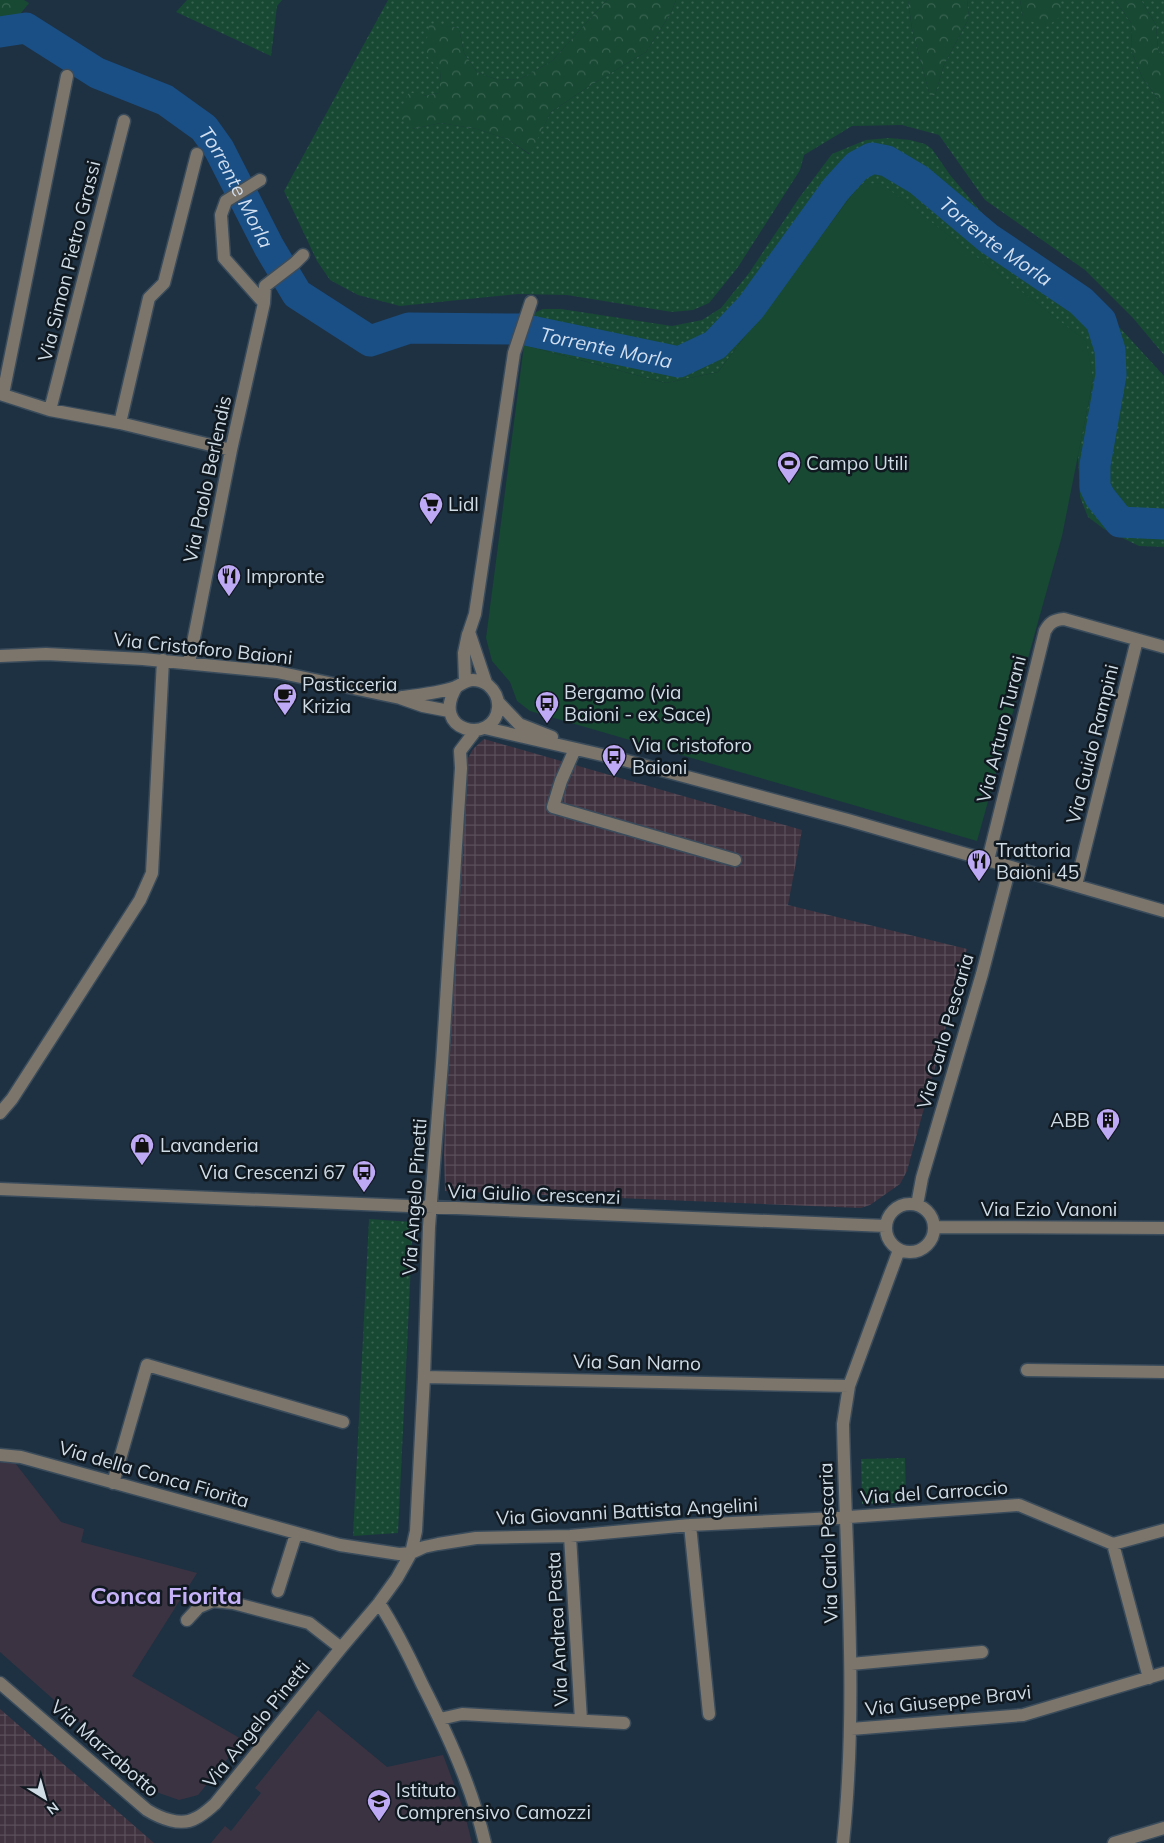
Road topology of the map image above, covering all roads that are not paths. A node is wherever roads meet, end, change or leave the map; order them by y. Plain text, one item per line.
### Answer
1 (67, 76) dead end
2 (124, 121) dead end
3 (197, 154) dead end
4 (257, 182) dead end
5 (299, 259) dead end
6 (264, 303) junction
7 (529, 307) dead end
8 (1, 394) edge
9 (50, 410) junction
10 (120, 423) junction
11 (231, 450) junction
12 (469, 632) junction
13 (1137, 640) junction
14 (1164, 647) edge
15 (0, 656) edge
16 (163, 660) junction
17 (189, 663) junction
18 (486, 683) junction
19 (461, 684) junction
20 (400, 698) junction
21 (499, 703) junction
22 (449, 711) junction
23 (481, 729) junction
24 (575, 749) junction
25 (589, 752) junction
26 (735, 860) dead end
27 (988, 860) junction
28 (1010, 867) junction
29 (1076, 886) junction
30 (1164, 911) edge
31 (0, 1113) edge
32 (0, 1189) edge
33 (917, 1205) junction
34 (430, 1208) junction
35 (886, 1226) junction
36 (934, 1227) junction
37 (1164, 1228) edge
38 (899, 1250) junction
39 (1027, 1370) dead end
40 (1164, 1372) edge
41 (424, 1376) junction
42 (849, 1386) junction
43 (344, 1422) dead end
44 (0, 1455) edge
45 (114, 1483) junction
46 (847, 1517) junction
47 (690, 1525) junction
48 (1164, 1530) edge
49 (296, 1534) junction
50 (570, 1536) junction
51 (1113, 1544) junction
52 (411, 1553) junction
53 (278, 1591) dead end
54 (379, 1604) junction
55 (187, 1620) dead end
56 (341, 1648) junction
57 (982, 1652) dead end
58 (851, 1664) junction
59 (1164, 1673) edge
60 (1149, 1678) junction
61 (0, 1683) edge
62 (709, 1714) dead end
63 (440, 1719) junction
64 (581, 1720) junction
65 (624, 1724) dead end
66 (851, 1728) junction
67 (195, 1819) joint
68 (1164, 1828) edge
69 (485, 1843) edge
70 (843, 1843) edge
71 (1114, 1843) edge

1 - 8 street
2 - 9 street, Via Simon Pietro Grassi
3 - 10 street
4 - 6 street
5 - 6 street, Via Paolo Berlendis
6 - 11 street, Via Paolo Berlendis
7 - 12 street
8 - 9 street
9 - 10 street
10 - 11 street
11 - 17 street, Via Paolo Berlendis
12 - 18 street
12 - 19 street
13 - 14 street
13 - 27 street, Via Arturo Turani
13 - 29 street, Via Guido Rampini
15 - 16 street, Via Cristoforo Baioni
16 - 17 street, Via Cristoforo Baioni
16 - 31 street
17 - 20 street, Via Cristoforo Baioni
18 - 19 street, Via Cristoforo Baioni
18 - 21 street
19 - 20 street, Via Cristoforo Baioni
19 - 22 street
20 - 22 street, Via Cristoforo Baioni
21 - 23 street
21 - 25 street
22 - 23 street
23 - 24 street
23 - 34 street, Via Angelo Pinetti
24 - 25 street
24 - 26 street
25 - 27 street
27 - 28 street
28 - 29 street
28 - 33 street, Via Carlo Pescaria
29 - 30 street
32 - 34 street, Via Giulio Crescenzi
33 - 35 street
33 - 36 street
34 - 35 street, Via Giulio Crescenzi
34 - 41 street, Via Angelo Pinetti
35 - 38 street
36 - 37 street, Via Ezio Vanoni
36 - 38 street
38 - 42 street, Via Carlo Pescaria
39 - 40 street
41 - 42 street, Via San Narno
41 - 52 street, Via Angelo Pinetti
42 - 46 street, Via Carlo Pescaria
43 - 45 street
44 - 45 street, Via della Conca Fiorita
45 - 49 street, Via della Conca Fiorita
46 - 47 street, Via Giovanni Battista Angelini
46 - 51 street, Via del Carroccio
46 - 58 street, Via Carlo Pescaria
47 - 50 street, Via Giovanni Battista Angelini
47 - 62 street
48 - 51 street
49 - 52 street, Via della Conca Fiorita
49 - 53 street
50 - 52 street, Via Giovanni Battista Angelini
50 - 64 street, Via Andrea Pasta
51 - 60 street
52 - 54 street, Via Angelo Pinetti
54 - 56 street, Via Angelo Pinetti
54 - 63 street
55 - 56 street
56 - 67 street, Via Angelo Pinetti
57 - 58 street
58 - 66 street, Via Carlo Pescaria
59 - 60 street, Via Giuseppe Bravi
60 - 66 street, Via Giuseppe Bravi
61 - 67 street, Via Marzabotto
63 - 64 street, Via Andrea Pasta
63 - 69 street
64 - 65 street, Via Andrea Pasta
66 - 70 street, Via Carlo Pescaria
68 - 71 street

